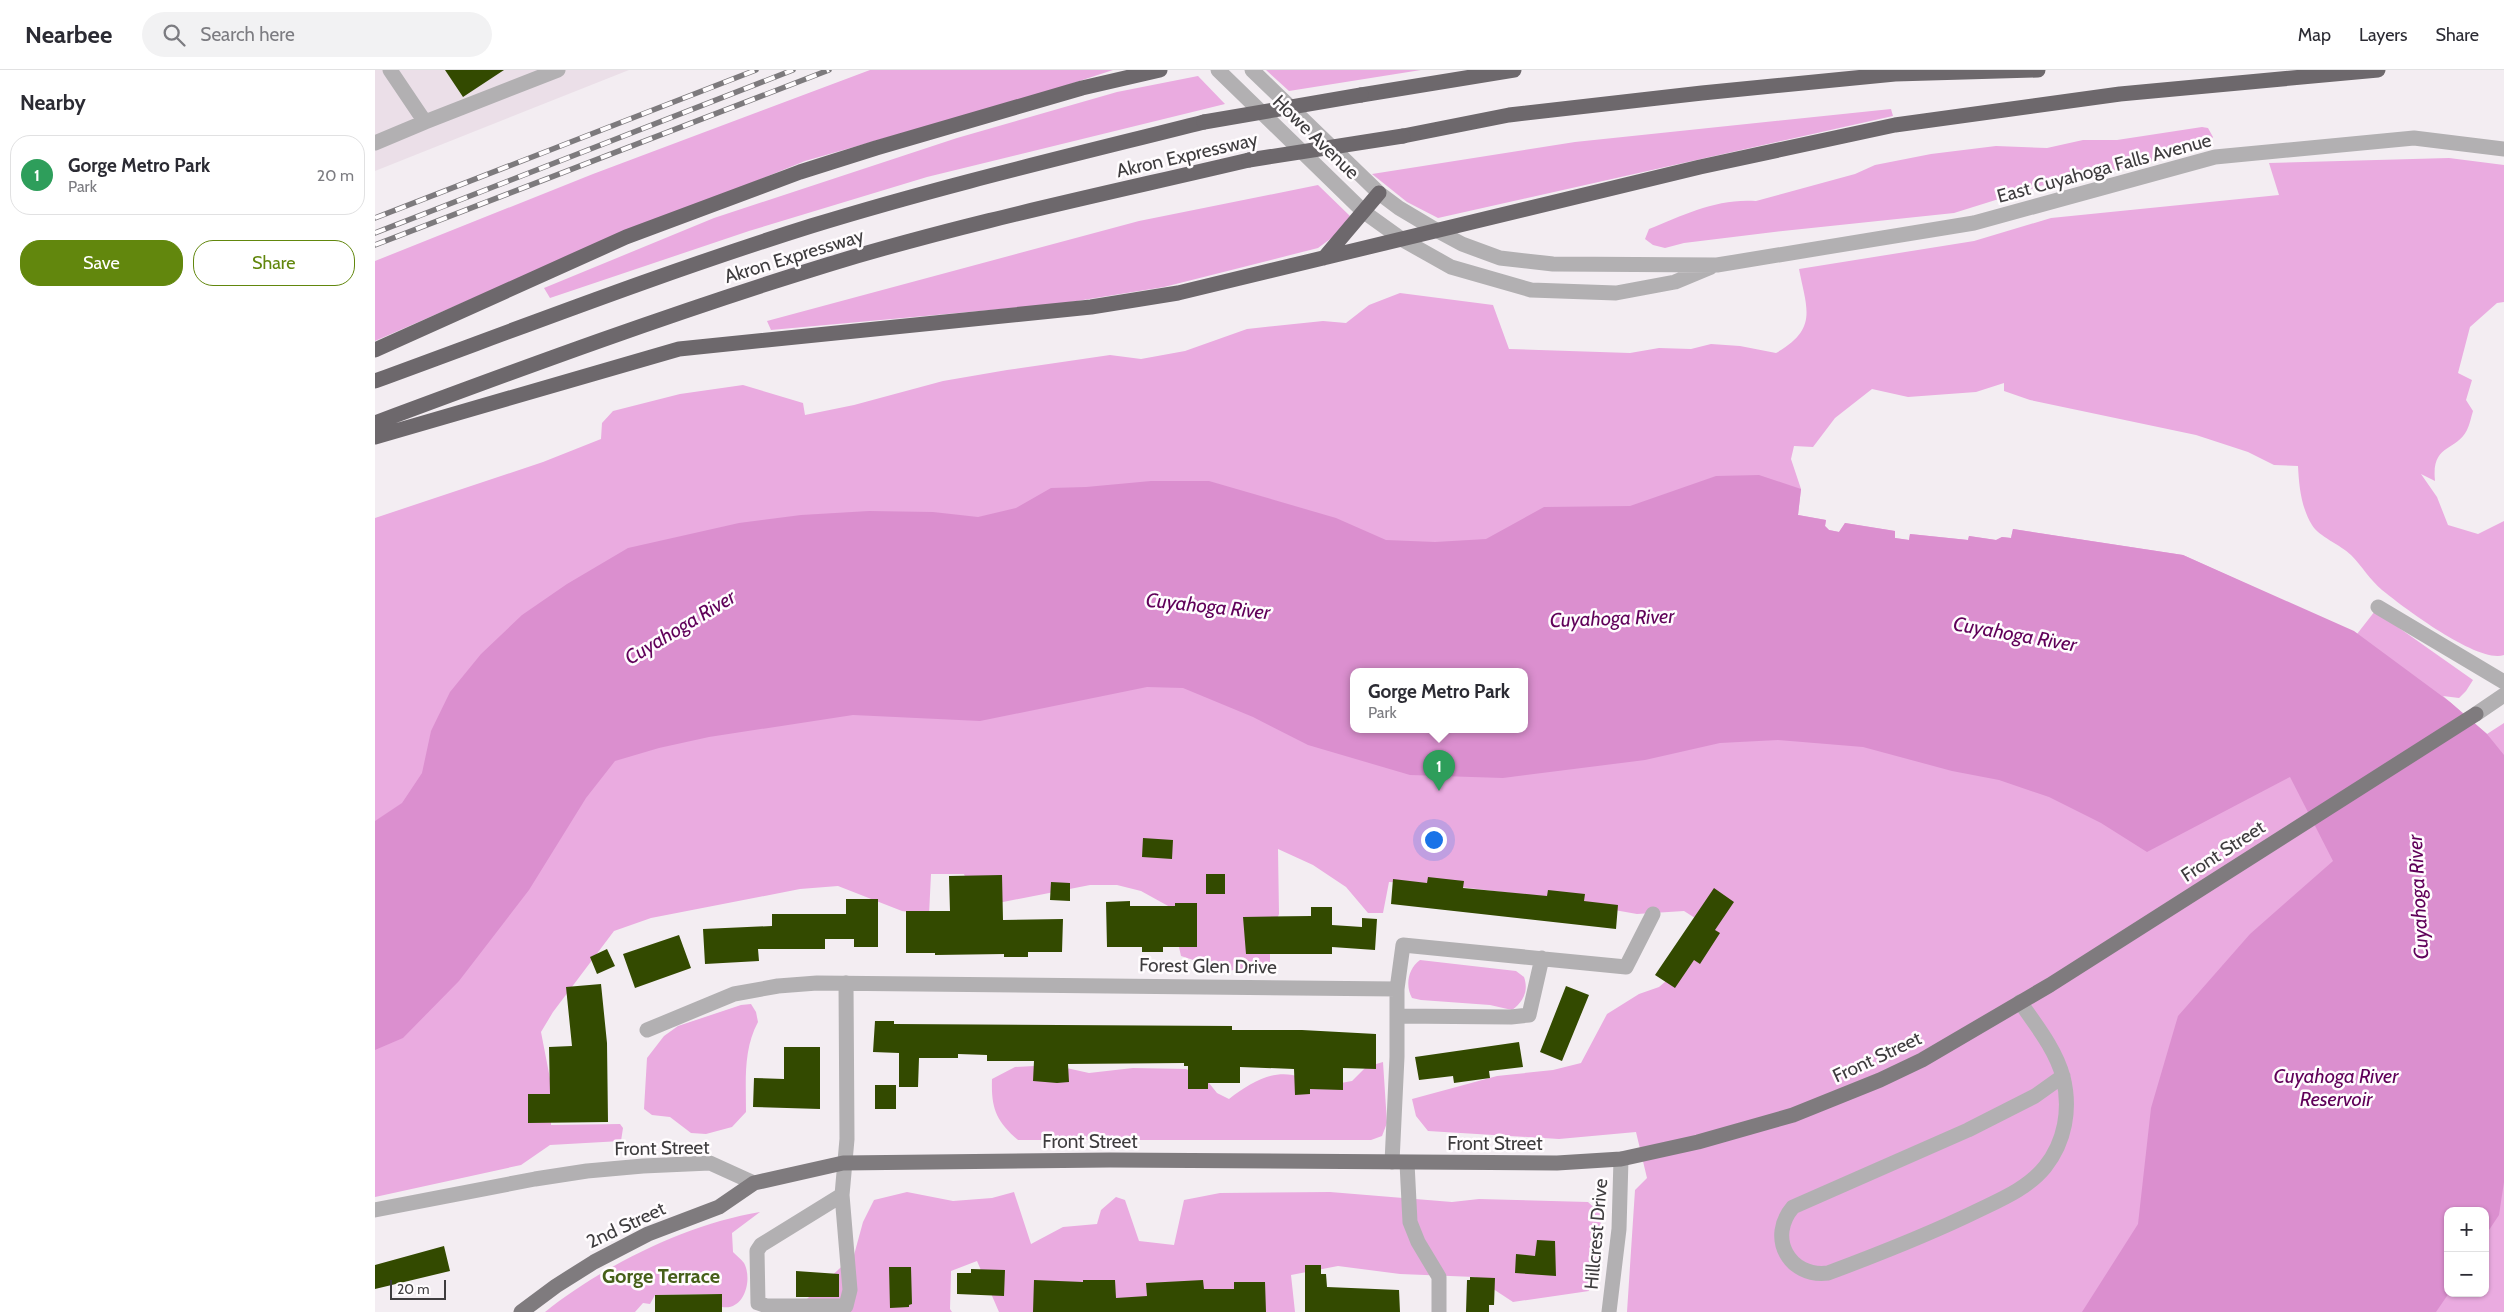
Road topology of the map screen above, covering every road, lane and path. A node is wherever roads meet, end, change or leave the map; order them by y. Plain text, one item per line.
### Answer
1 (390, 70) edge
2 (557, 70) edge
3 (1160, 70) edge
4 (1218, 70) edge
5 (1252, 70) edge
6 (1514, 70) edge
7 (2038, 70) edge
8 (2378, 70) edge
9 (1139, 73) edge
10 (425, 122) junction
11 (375, 143) edge
12 (2504, 149) edge
13 (1379, 193) junction
14 (1364, 212) junction
15 (1421, 222) joint
16 (1436, 230) junction
17 (1403, 240) junction
18 (1323, 259) junction
19 (1717, 265) junction
20 (375, 350) edge
21 (375, 381) edge
22 (375, 423) edge
23 (375, 437) edge
24 (2378, 607) dead end
25 (2504, 682) edge
26 (2504, 695) edge
27 (2477, 714) joint
28 (1653, 914) dead end
29 (1542, 958) junction
30 (846, 983) junction
31 (1397, 989) junction
32 (2021, 1002) junction
33 (1397, 1016) junction
34 (647, 1030) dead end
35 (2063, 1076) junction
36 (1621, 1158) junction
37 (843, 1163) junction
38 (1400, 1163) junction
39 (754, 1184) junction
40 (842, 1195) junction
41 (375, 1210) edge
42 (521, 1312) edge
43 (1439, 1312) edge
44 (1609, 1312) edge

1 - 10 street
2 - 10 street
3 - 9 highway
4 - 14 street, Howe Avenue
5 - 13 street, Howe Avenue
6 - 21 highway, Akron Expressway, bridge
7 - 22 highway, Akron Expressway, bridge
8 - 16 highway
9 - 20 highway
10 - 11 street
12 - 19 street, East Cuyahoga Falls Avenue
13 - 14 highway
13 - 15 street, Howe Avenue
14 - 17 street, Howe Avenue
14 - 18 highway
15 - 16 street, East Cuyahoga Falls Avenue
16 - 17 highway
16 - 19 street, East Cuyahoga Falls Avenue
17 - 18 highway
17 - 19 street, East Cuyahoga Falls Avenue
18 - 23 highway
24 - 25 street
26 - 27 street, Front Street
27 - 32 main road, Front Street
28 - 29 street
29 - 31 street
29 - 33 street
30 - 31 street, Forest Glen Drive
30 - 34 street, Forest Glen Drive
30 - 37 street
31 - 33 street
32 - 35 street
32 - 36 main road, Front Street
33 - 38 street
35 - 35 street
36 - 38 main road, Front Street
36 - 44 street, Hillcrest Drive
37 - 38 main road, Front Street
37 - 39 main road, Front Street
37 - 40 street
38 - 43 street
39 - 41 street, Front Street
39 - 42 main road, 2nd Street
40 - 40 street

